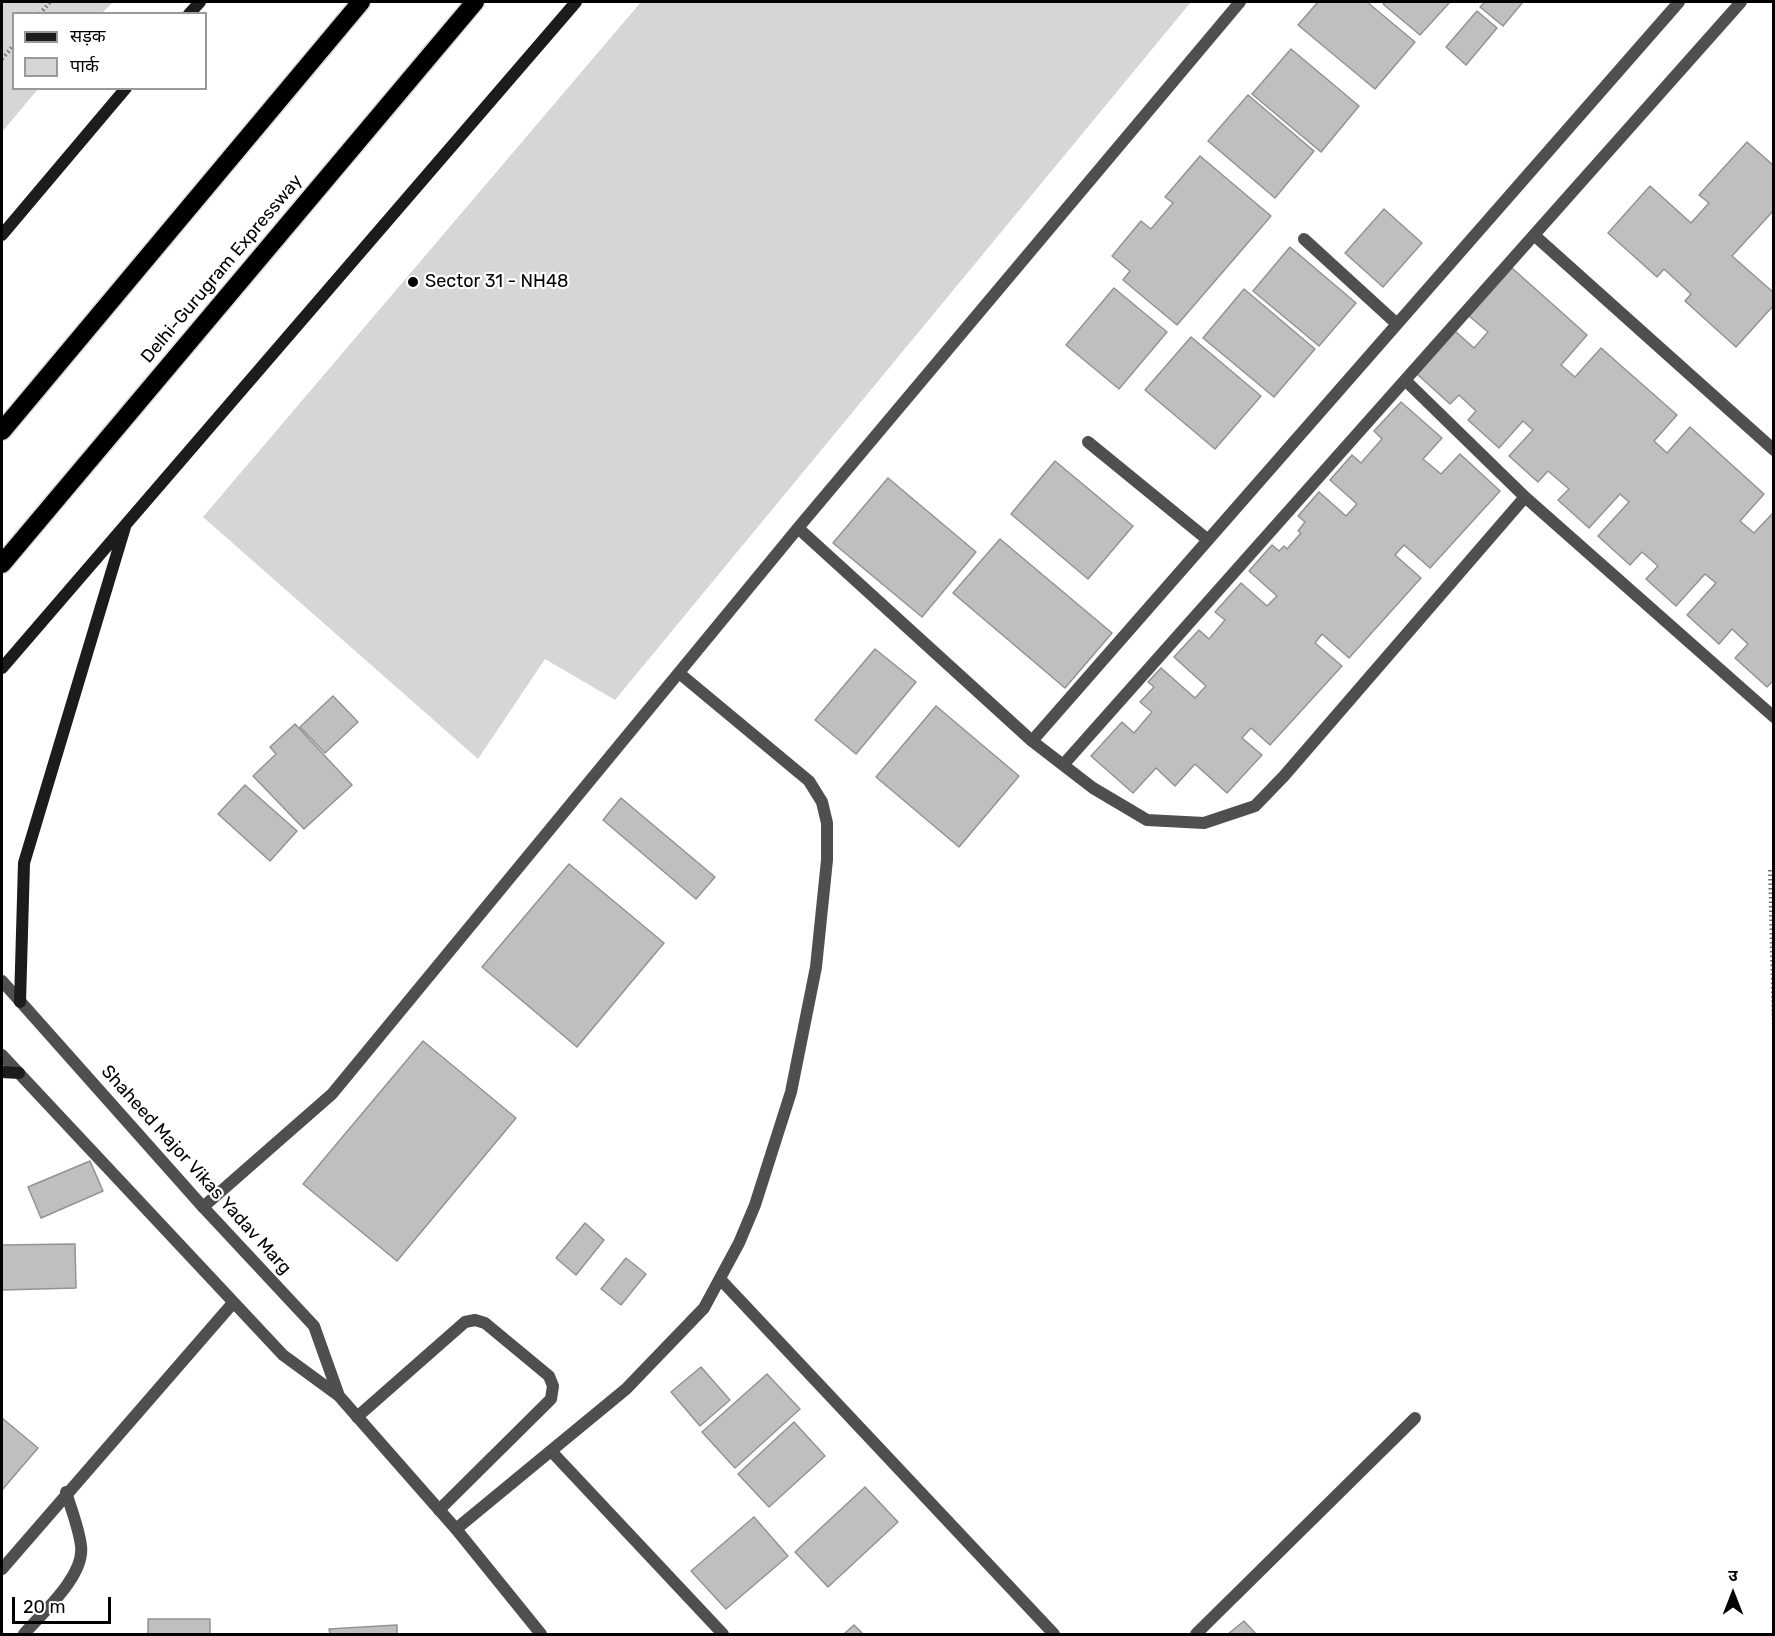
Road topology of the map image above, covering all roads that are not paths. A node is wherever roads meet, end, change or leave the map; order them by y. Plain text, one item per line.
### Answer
1 (361, 2) edge
2 (475, 2) edge
3 (576, 2) edge
4 (1240, 2) edge
5 (1678, 2) edge
6 (1741, 2) edge
7 (124, 90) edge
8 (2, 235) edge
9 (1534, 235) junction
10 (1304, 238) dead end
11 (1397, 324) junction
12 (1405, 380) junction
13 (2, 431) edge
14 (1088, 442) dead end
15 (1773, 450) edge
16 (1525, 497) junction
17 (126, 523) junction
18 (798, 528) junction
19 (1208, 540) junction
20 (2, 564) edge
21 (2, 668) edge
22 (679, 673) junction
23 (1773, 717) edge
24 (1032, 741) junction
25 (1063, 765) junction
26 (2, 981) edge
27 (20, 1002) junction
28 (2, 1055) edge
29 (2, 1072) edge
30 (19, 1073) junction
31 (203, 1207) junction
32 (721, 1280) junction
33 (233, 1303) junction
34 (339, 1396) junction
35 (357, 1417) junction
36 (1415, 1418) dead end
37 (552, 1452) junction
38 (66, 1492) junction
39 (439, 1510) junction
40 (456, 1529) junction
41 (2, 1569) edge
42 (24, 1635) edge
43 (541, 1635) edge
44 (723, 1635) edge
45 (1054, 1635) edge
46 (1196, 1635) edge

1 - 13 highway
2 - 20 highway, Delhi-Gurugram Expressway
3 - 17 main road
4 - 18 street
5 - 11 street
6 - 9 street
7 - 8 main road
9 - 12 street
9 - 15 street
10 - 11 street
11 - 19 street
12 - 16 street
12 - 25 street
14 - 19 street
16 - 23 street
16 - 25 street
17 - 21 main road
17 - 27 main road
18 - 22 street
18 - 24 street
19 - 24 street
22 - 31 street
22 - 32 street
24 - 25 street
26 - 27 street, Shaheed Major Vikas Yadav Marg
27 - 31 street, Shaheed Major Vikas Yadav Marg
28 - 30 street, Shaheed Major Vikas Yadav Marg
29 - 30 main road
30 - 33 street, Shaheed Major Vikas Yadav Marg
31 - 34 street, Shaheed Major Vikas Yadav Marg
32 - 37 street
32 - 45 street
33 - 34 street, Shaheed Major Vikas Yadav Marg
33 - 38 street
34 - 35 street, Shaheed Major Vikas Yadav Marg
35 - 39 street, Shaheed Major Vikas Yadav Marg
35 - 39 street
36 - 46 street
37 - 40 street
37 - 44 street
38 - 41 street
38 - 42 street
39 - 40 street, Shaheed Major Vikas Yadav Marg
40 - 43 street, Shaheed Major Vikas Yadav Marg

